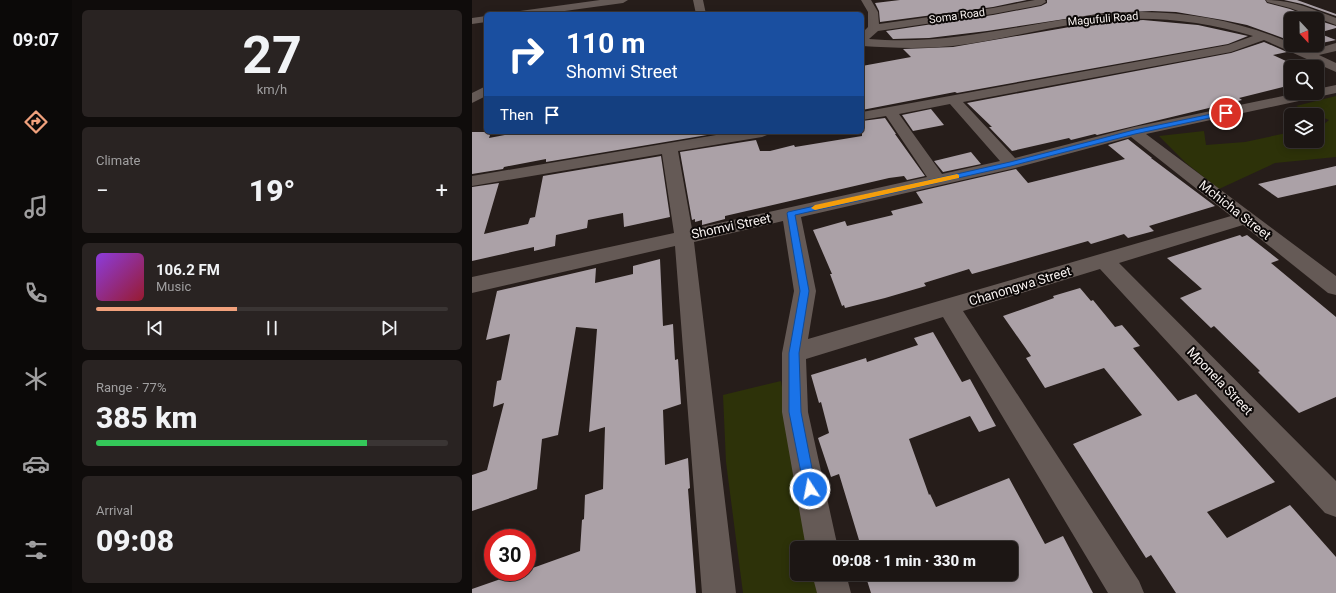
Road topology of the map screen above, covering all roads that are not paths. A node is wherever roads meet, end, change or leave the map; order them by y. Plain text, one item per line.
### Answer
1 (623, 0) edge
2 (698, 0) edge
3 (866, 0) edge
4 (1270, 0) edge
5 (1042, 3) edge
6 (984, 4) dead end
7 (1118, 4) dead end
8 (993, 11) junction
9 (535, 12) edge
10 (701, 12) edge
11 (1060, 13) dead end
12 (1135, 16) junction
13 (484, 19) edge
14 (472, 21) edge
15 (1073, 21) junction
16 (1336, 22) edge
17 (874, 28) junction
18 (1264, 36) junction
19 (864, 39) edge
20 (864, 41) edge
21 (1284, 44) edge
22 (1284, 47) edge
23 (1336, 47) edge
24 (1231, 48) junction
25 (1300, 52) edge
26 (1306, 55) junction
27 (1336, 68) edge
28 (1336, 89) edge
29 (484, 91) edge
30 (1324, 92) edge
31 (472, 99) edge
32 (953, 99) junction
33 (1284, 100) edge
34 (890, 111) junction
35 (864, 116) edge
36 (1134, 132) junction
37 (750, 134) edge
38 (669, 148) junction
39 (1011, 164) junction
40 (938, 180) junction
41 (472, 181) edge
42 (791, 213) junction
43 (1246, 218) junction
44 (684, 237) junction
45 (1104, 261) junction
46 (473, 288) edge
47 (1336, 288) edge
48 (948, 308) junction
49 (794, 353) junction
50 (1336, 502) edge
51 (821, 541) edge
52 (831, 581) edge
53 (719, 593) edge
54 (834, 593) edge
55 (1127, 593) edge

1 - 9 street
2 - 10 street
3 - 17 street
4 - 16 street
5 - 8 street, Soma Road
6 - 8 street
7 - 12 street
8 - 17 street, Soma Road
11 - 15 street
12 - 15 street, Magufuli Road
12 - 18 street, Magufuli Road
13 - 14 street
15 - 20 street, Magufuli Road
17 - 19 street
18 - 21 street, Magufuli Road
18 - 24 street
22 - 24 street
23 - 26 street
24 - 32 street
25 - 26 street, Magufuli Road
26 - 27 street, Magufuli Road
28 - 30 street, Shomvi Street
29 - 31 street
32 - 34 street
32 - 39 street
33 - 36 street, Shomvi Street
34 - 35 street
34 - 40 street
36 - 39 street, Shomvi Street
36 - 43 street, Mchicha Street
37 - 38 street
38 - 41 street
38 - 44 street
39 - 40 street, Shomvi Street
40 - 42 street, Shomvi Street
42 - 44 street, Shomvi Street
42 - 49 street
43 - 45 street, Chanongwa Street
43 - 47 street, Mchicha Street
44 - 46 street, Shomvi Street
44 - 53 street
45 - 48 street, Chanongwa Street
45 - 50 street, Mponela Street
48 - 49 street, Chanongwa Street
48 - 55 street
49 - 51 street
52 - 54 street

